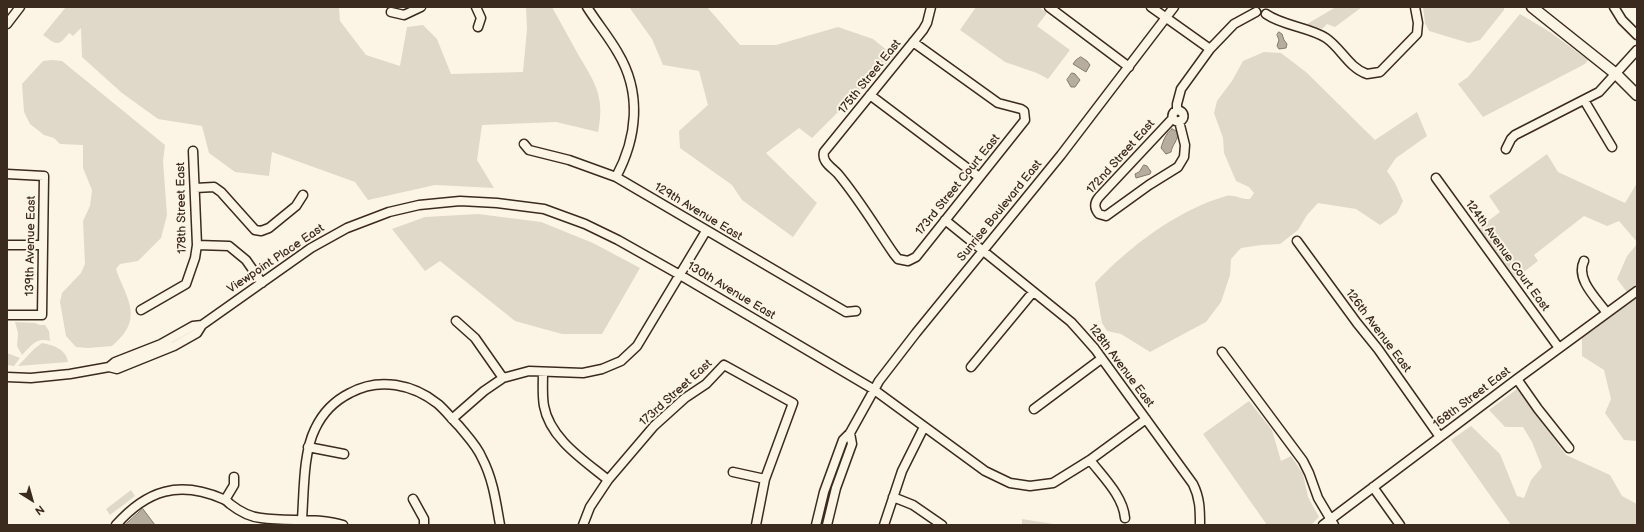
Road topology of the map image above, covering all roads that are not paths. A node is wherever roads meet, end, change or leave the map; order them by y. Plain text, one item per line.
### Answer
1 (421, 7) edge
2 (476, 7) edge
3 (587, 7) edge
4 (931, 7) edge
5 (1049, 7) edge
6 (1151, 7) edge
7 (1174, 7) edge
8 (1415, 7) edge
9 (1532, 7) edge
10 (1614, 8) edge
11 (15, 9) edge
12 (1256, 10) edge
13 (1267, 11) edge
14 (391, 12) dead end
15 (1167, 18) junction
16 (7, 24) edge
17 (478, 27) dead end
18 (1637, 35) edge
19 (913, 42) junction
20 (1210, 49) junction
21 (1637, 50) edge
22 (1129, 67) junction
23 (1616, 74) junction
24 (870, 95) junction
25 (1637, 95) edge
26 (1584, 100) junction
27 (1176, 120) junction
28 (524, 144) dead end
29 (1612, 146) dead end
30 (1506, 149) dead end
31 (193, 151) dead end
32 (7, 174) edge
33 (616, 177) junction
34 (979, 177) junction
35 (1436, 178) dead end
36 (195, 188) junction
37 (303, 195) dead end
38 (389, 212) joint
39 (945, 220) junction
40 (706, 231) junction
41 (1297, 241) dead end
42 (197, 244) junction
43 (7, 245) edge
44 (42, 245) junction
45 (983, 251) junction
46 (908, 261) joint
47 (1584, 261) dead end
48 (680, 275) junction
49 (262, 283) junction
50 (1637, 291) edge
51 (1033, 292) junction
52 (141, 310) dead end
53 (856, 310) dead end
54 (1607, 313) junction
55 (7, 315) edge
56 (456, 321) dead end
57 (1559, 348) junction
58 (1222, 352) dead end
59 (1102, 358) junction
60 (971, 367) dead end
61 (543, 372) junction
62 (7, 377) edge
63 (503, 378) junction
64 (1517, 379) junction
65 (874, 389) junction
66 (1034, 409) dead end
67 (452, 419) junction
68 (1146, 419) junction
69 (924, 427) junction
70 (850, 433) junction
71 (1440, 437) junction
72 (308, 447) junction
73 (1569, 448) dead end
74 (344, 454) dead end
75 (1090, 460) junction
76 (733, 472) dead end
77 (234, 477) dead end
78 (765, 479) junction
79 (608, 480) junction
80 (1373, 487) junction
81 (893, 497) junction
82 (413, 499) dead end
83 (225, 500) junction
84 (1125, 518) dead end
85 (302, 519) junction
86 (1332, 522) edge
87 (116, 525) edge
88 (343, 525) edge
89 (424, 525) edge
90 (500, 525) edge
91 (583, 525) edge
92 (756, 525) edge
93 (816, 525) edge
94 (827, 525) edge
95 (884, 525) edge
96 (942, 525) edge
97 (1200, 525) edge
98 (1323, 525) edge
99 (1400, 525) edge

1 - 14 street
2 - 17 street
3 - 33 street
4 - 19 street, 175th Street East
5 - 22 street
6 - 15 street
7 - 15 street, Sunrise Boulevard East
8 - 13 street
9 - 23 main road
10 - 18 street
11 - 16 street
12 - 13 street
12 - 20 street
15 - 20 street
15 - 22 street, Sunrise Boulevard East
19 - 24 street, 175th Street East
19 - 34 street, 173rd Street Court East
20 - 27 street
21 - 23 street
22 - 45 street, Sunrise Boulevard East
23 - 25 main road
23 - 26 street
24 - 34 street
24 - 46 street, 175th Street East
26 - 29 street
26 - 30 street
27 - 27 street, 172nd Street East
28 - 33 street, 129th Avenue East
31 - 36 street, 178th Street East
32 - 44 street, 139th Avenue East
33 - 40 street, 129th Avenue East
34 - 39 street, 173rd Street Court East
35 - 57 street, 124th Avenue Court East
36 - 37 street
36 - 42 street, 178th Street East
38 - 48 street, 130th Avenue East
38 - 49 street, Viewpoint Place East
39 - 45 street, 128th Avenue East
39 - 46 street, 173rd Street Court East
40 - 48 street
40 - 53 street, 129th Avenue East
41 - 71 street, 126th Avenue East
42 - 49 street
42 - 52 street, 178th Street East
43 - 44 street
44 - 55 street, 139th Avenue East
45 - 51 street, 128th Avenue East
45 - 65 street, Sunrise Boulevard East
47 - 54 street
48 - 61 street
48 - 65 street, 130th Avenue East
49 - 62 street, Viewpoint Place East
50 - 54 street, 168th Street East
51 - 59 street, 128th Avenue East
51 - 60 street
54 - 57 street, 168th Street East
56 - 63 street
57 - 64 street, 168th Street East
58 - 86 street
59 - 66 street
59 - 68 street, 128th Avenue East
61 - 63 street
61 - 79 street
63 - 67 street
64 - 71 street, 168th Street East
64 - 73 street
65 - 69 street, 130th Avenue East
65 - 70 street, Sunrise Boulevard East
67 - 72 street
67 - 90 street
68 - 75 street, 130th Avenue East
68 - 97 street, 128th Avenue East
69 - 75 street, 130th Avenue East
69 - 81 street
70 - 93 street, Sunrise Boulevard East
70 - 94 street, Sunrise Boulevard East
71 - 80 street, 168th Street East
72 - 74 street
72 - 85 street
75 - 84 street
76 - 78 street
77 - 83 street
78 - 79 street, 173rd Street East
78 - 92 street
79 - 91 street
80 - 86 street, 168th Street East
80 - 99 street
81 - 95 street
81 - 96 street
82 - 89 street
83 - 85 street
83 - 87 street
85 - 88 street
86 - 98 street, 168th Street East

